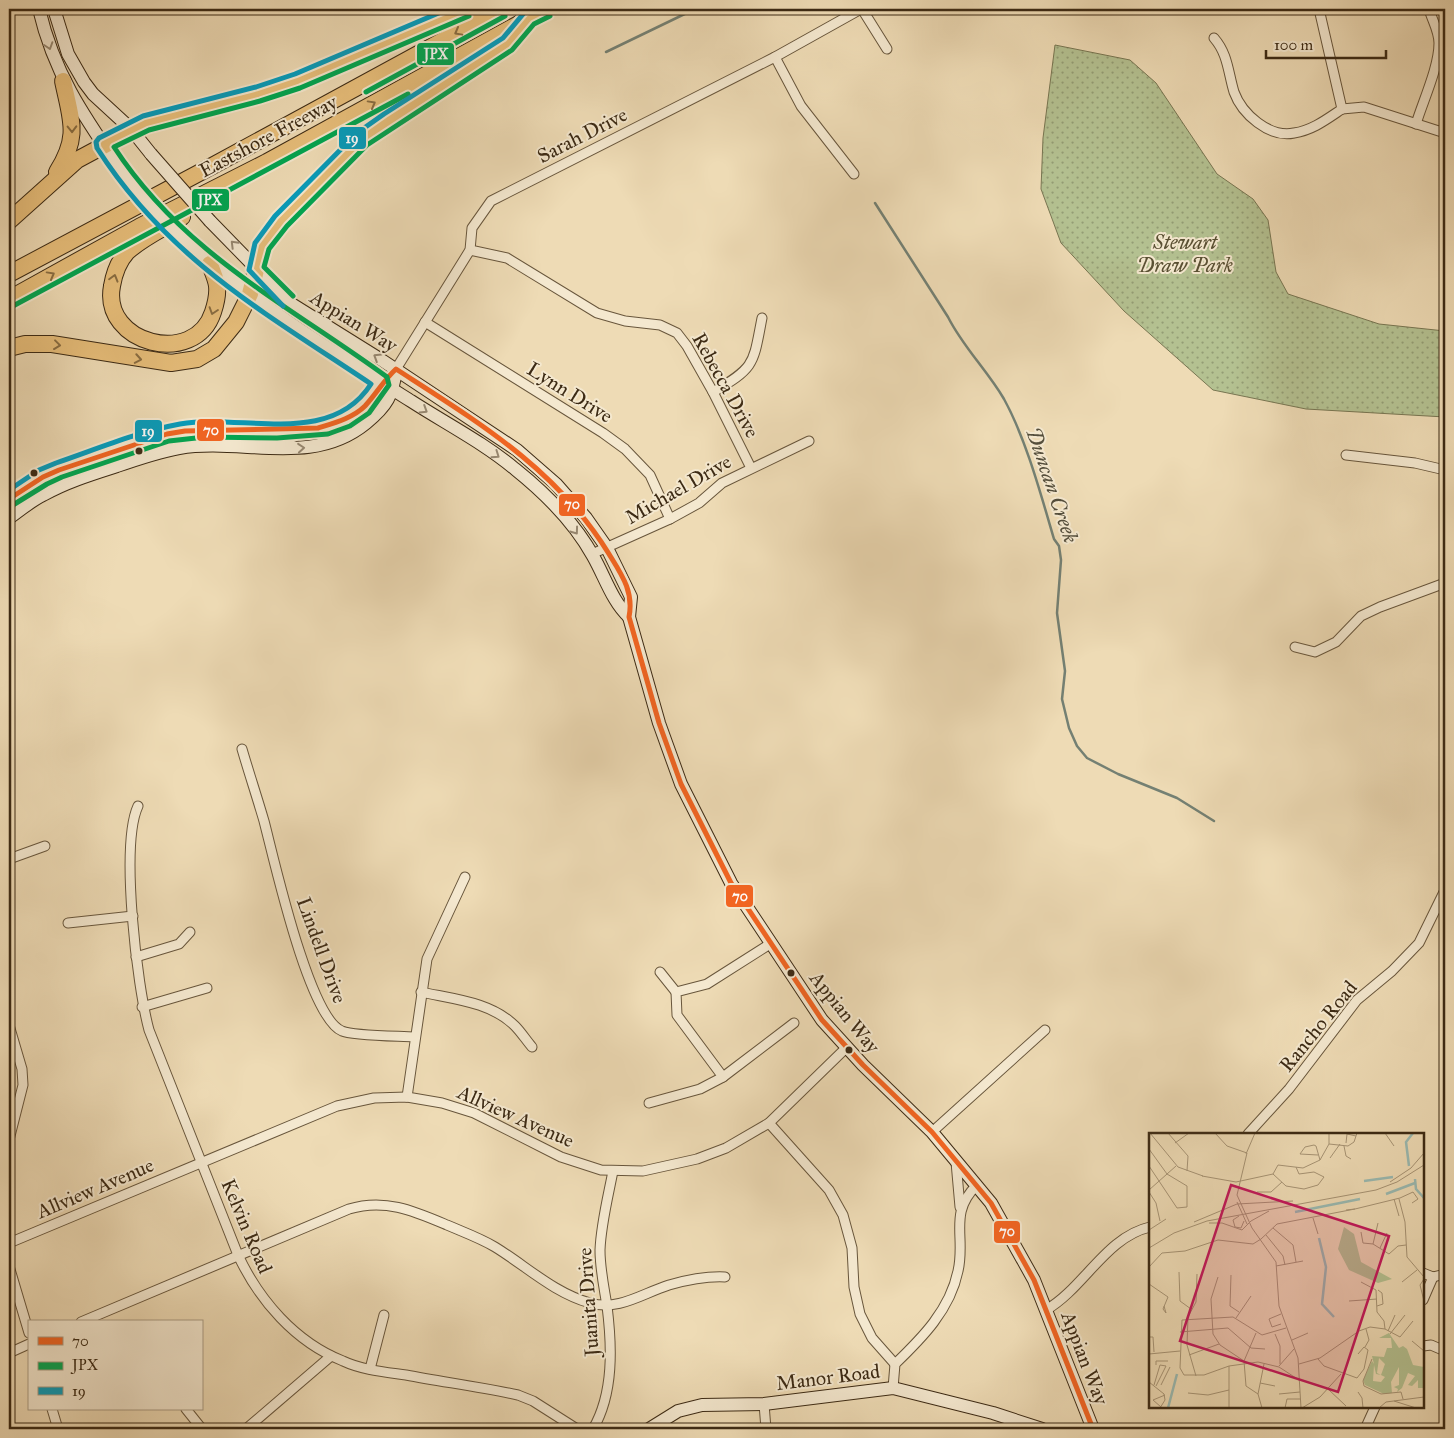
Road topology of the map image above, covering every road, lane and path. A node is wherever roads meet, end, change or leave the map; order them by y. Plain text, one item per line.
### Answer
1 (39, 9) edge
2 (54, 9) edge
3 (466, 9) edge
4 (501, 9) edge
5 (546, 9) edge
6 (861, 9) edge
7 (1319, 9) edge
8 (1429, 9) edge
9 (529, 18) junction
10 (1214, 38) dead end
11 (887, 49) dead end
12 (775, 56) junction
13 (63, 81) junction
14 (1342, 109) junction
15 (1416, 124) junction
16 (131, 129) junction
17 (1445, 133) edge
18 (103, 144) junction
19 (267, 162) junction
20 (854, 174) dead end
21 (36, 198) junction
22 (9, 221) edge
23 (470, 250) junction
24 (210, 264) junction
25 (256, 269) junction
26 (9, 274) edge
27 (250, 294) junction
28 (9, 299) edge
29 (762, 318) dead end
30 (425, 322) junction
31 (9, 348) edge
32 (396, 369) junction
33 (382, 382) junction
34 (394, 391) junction
35 (714, 392) junction
36 (249, 430) junction
37 (300, 430) junction
38 (809, 441) dead end
39 (197, 446) junction
40 (244, 447) junction
41 (1346, 454) dead end
42 (751, 468) junction
43 (1445, 470) edge
44 (9, 499) edge
45 (9, 518) edge
46 (670, 519) junction
47 (607, 548) junction
48 (592, 554) junction
49 (1445, 583) edge
50 (629, 617) junction
51 (1295, 647) dead end
52 (242, 748) dead end
53 (138, 806) dead end
54 (45, 846) dead end
55 (9, 859) edge
56 (465, 877) dead end
57 (1445, 890) edge
58 (133, 916) junction
59 (68, 923) dead end
60 (190, 932) dead end
61 (770, 944) junction
62 (136, 957) junction
63 (660, 972) dead end
64 (207, 988) dead end
65 (421, 992) junction
66 (676, 992) junction
67 (142, 1006) junction
68 (794, 1023) dead end
69 (9, 1025) edge
70 (1045, 1030) dead end
71 (414, 1037) junction
72 (532, 1047) dead end
73 (846, 1048) junction
74 (723, 1077) junction
75 (406, 1097) junction
76 (649, 1102) dead end
77 (769, 1124) junction
78 (932, 1132) junction
79 (1249, 1133) edge
80 (9, 1140) edge
81 (956, 1160) junction
82 (202, 1162) junction
83 (613, 1171) junction
84 (977, 1184) junction
85 (961, 1211) junction
86 (1149, 1227) edge
87 (9, 1243) edge
88 (238, 1255) junction
89 (9, 1266) edge
90 (1424, 1274) edge
91 (1445, 1274) edge
92 (725, 1277) dead end
93 (1433, 1278) junction
94 (1424, 1298) edge
95 (606, 1306) junction
96 (1046, 1310) junction
97 (384, 1315) dead end
98 (87, 1320) edge
99 (28, 1330) edge
100 (28, 1344) edge
101 (1424, 1346) edge
102 (1445, 1351) edge
103 (9, 1353) edge
104 (331, 1356) junction
105 (895, 1364) junction
106 (370, 1369) junction
107 (893, 1388) junction
108 (764, 1404) junction
109 (1375, 1408) edge
110 (52, 1410) edge
111 (187, 1410) edge
112 (58, 1429) edge
113 (202, 1429) edge
114 (246, 1429) edge
115 (577, 1429) edge
116 (594, 1429) edge
117 (649, 1429) edge
118 (766, 1429) edge
119 (1042, 1429) edge
120 (1093, 1429) edge
121 (1365, 1429) edge

1 -> 13 main road, Appian Way
2 - 16 main road, Appian Way
3 - 16 highway
4 -> 26 highway, Eastshore Freeway
5 - 9 highway, Eastshore Freeway
6 - 11 street
6 - 12 street, Sarah Drive
7 - 14 street
8 - 15 street
19 -> 9 highway, Eastshore Freeway
9 - 25 highway
10 - 14 street
12 - 20 street
12 - 23 street, Sarah Drive
13 - 18 main road, Appian Way
13 -> 21 highway
14 - 15 street
15 - 17 street
16 - 18 highway
25 -> 16 main road, Appian Way, bridge
18 - 21 highway
18 - 24 main road, Appian Way, bridge
24 -> 19 highway
28 -> 19 highway, Eastshore Freeway
21 - 22 highway
23 - 30 street, Sarah Drive
23 - 35 street, Rebecca Drive
24 - 27 main road, Appian Way
25 - 27 highway
32 -> 25 main road, Appian Way
31 -> 27 highway
27 - 33 main road, Appian Way
29 - 35 street
30 - 32 street, Sarah Drive
30 - 46 street, Lynn Drive
32 - 33 main road
32 - 34 main road
32 - 47 main road, Appian Way
33 - 34 main road, Appian Way
33 - 37 main road
40 -> 34 main road
34 -> 48 main road, Appian Way
35 - 42 street, Rebecca Drive
36 - 37 main road
36 - 39 main road
36 - 44 main road
37 - 40 main road
38 - 42 street, Michael Drive
39 - 40 main road
39 - 45 main road
41 - 43 street
42 - 46 street, Michael Drive
46 - 47 street, Michael Drive
47 - 48 street, Michael Drive
47 - 50 main road, Appian Way
48 - 50 main road, Appian Way
49 - 51 street
50 - 61 main road, Appian Way
52 - 71 street, Lindell Drive
53 - 58 street, Kelvin Road
54 - 55 street
56 - 65 street
57 - 79 street, Rancho Road
58 - 59 street
58 - 62 street, Kelvin Road
60 - 62 street
61 - 66 street
61 - 73 main road, Appian Way
62 - 67 street, Kelvin Road
63 - 66 street
64 - 67 street
65 - 71 street
65 - 72 street
66 - 74 street
67 - 82 street, Kelvin Road
68 - 74 street
69 - 80 street
70 - 78 street
71 - 75 street
73 - 77 street, Allview Avenue
73 - 78 main road, Appian Way
74 - 76 street
75 - 82 street, Allview Avenue
75 - 83 street, Allview Avenue
77 - 83 street, Allview Avenue
77 - 105 street
78 - 81 main road, Appian Way
81 - 84 main road, Appian Way
81 - 85 street
82 - 87 street, Allview Avenue
82 - 88 street, Kelvin Road
83 - 95 street, Juanita Drive
84 - 85 street
84 - 96 main road, Appian Way
85 - 105 street
86 - 96 street
88 - 95 street
88 - 98 street
88 - 104 street, Kelvin Road
89 - 99 street
90 - 93 street
91 - 93 street
92 - 95 street
93 - 94 street
95 - 116 street, Juanita Drive
96 - 120 main road, Appian Way
97 - 106 street
100 - 103 street
101 - 102 street
104 - 106 street, Kelvin Road
104 - 114 street
105 - 107 street
106 - 115 street, Kelvin Road
107 - 108 main road, Manor Road
107 - 119 main road, Manor Road
108 - 117 main road, Manor Road
108 - 118 street
109 - 121 street
110 - 112 street
111 - 113 street

